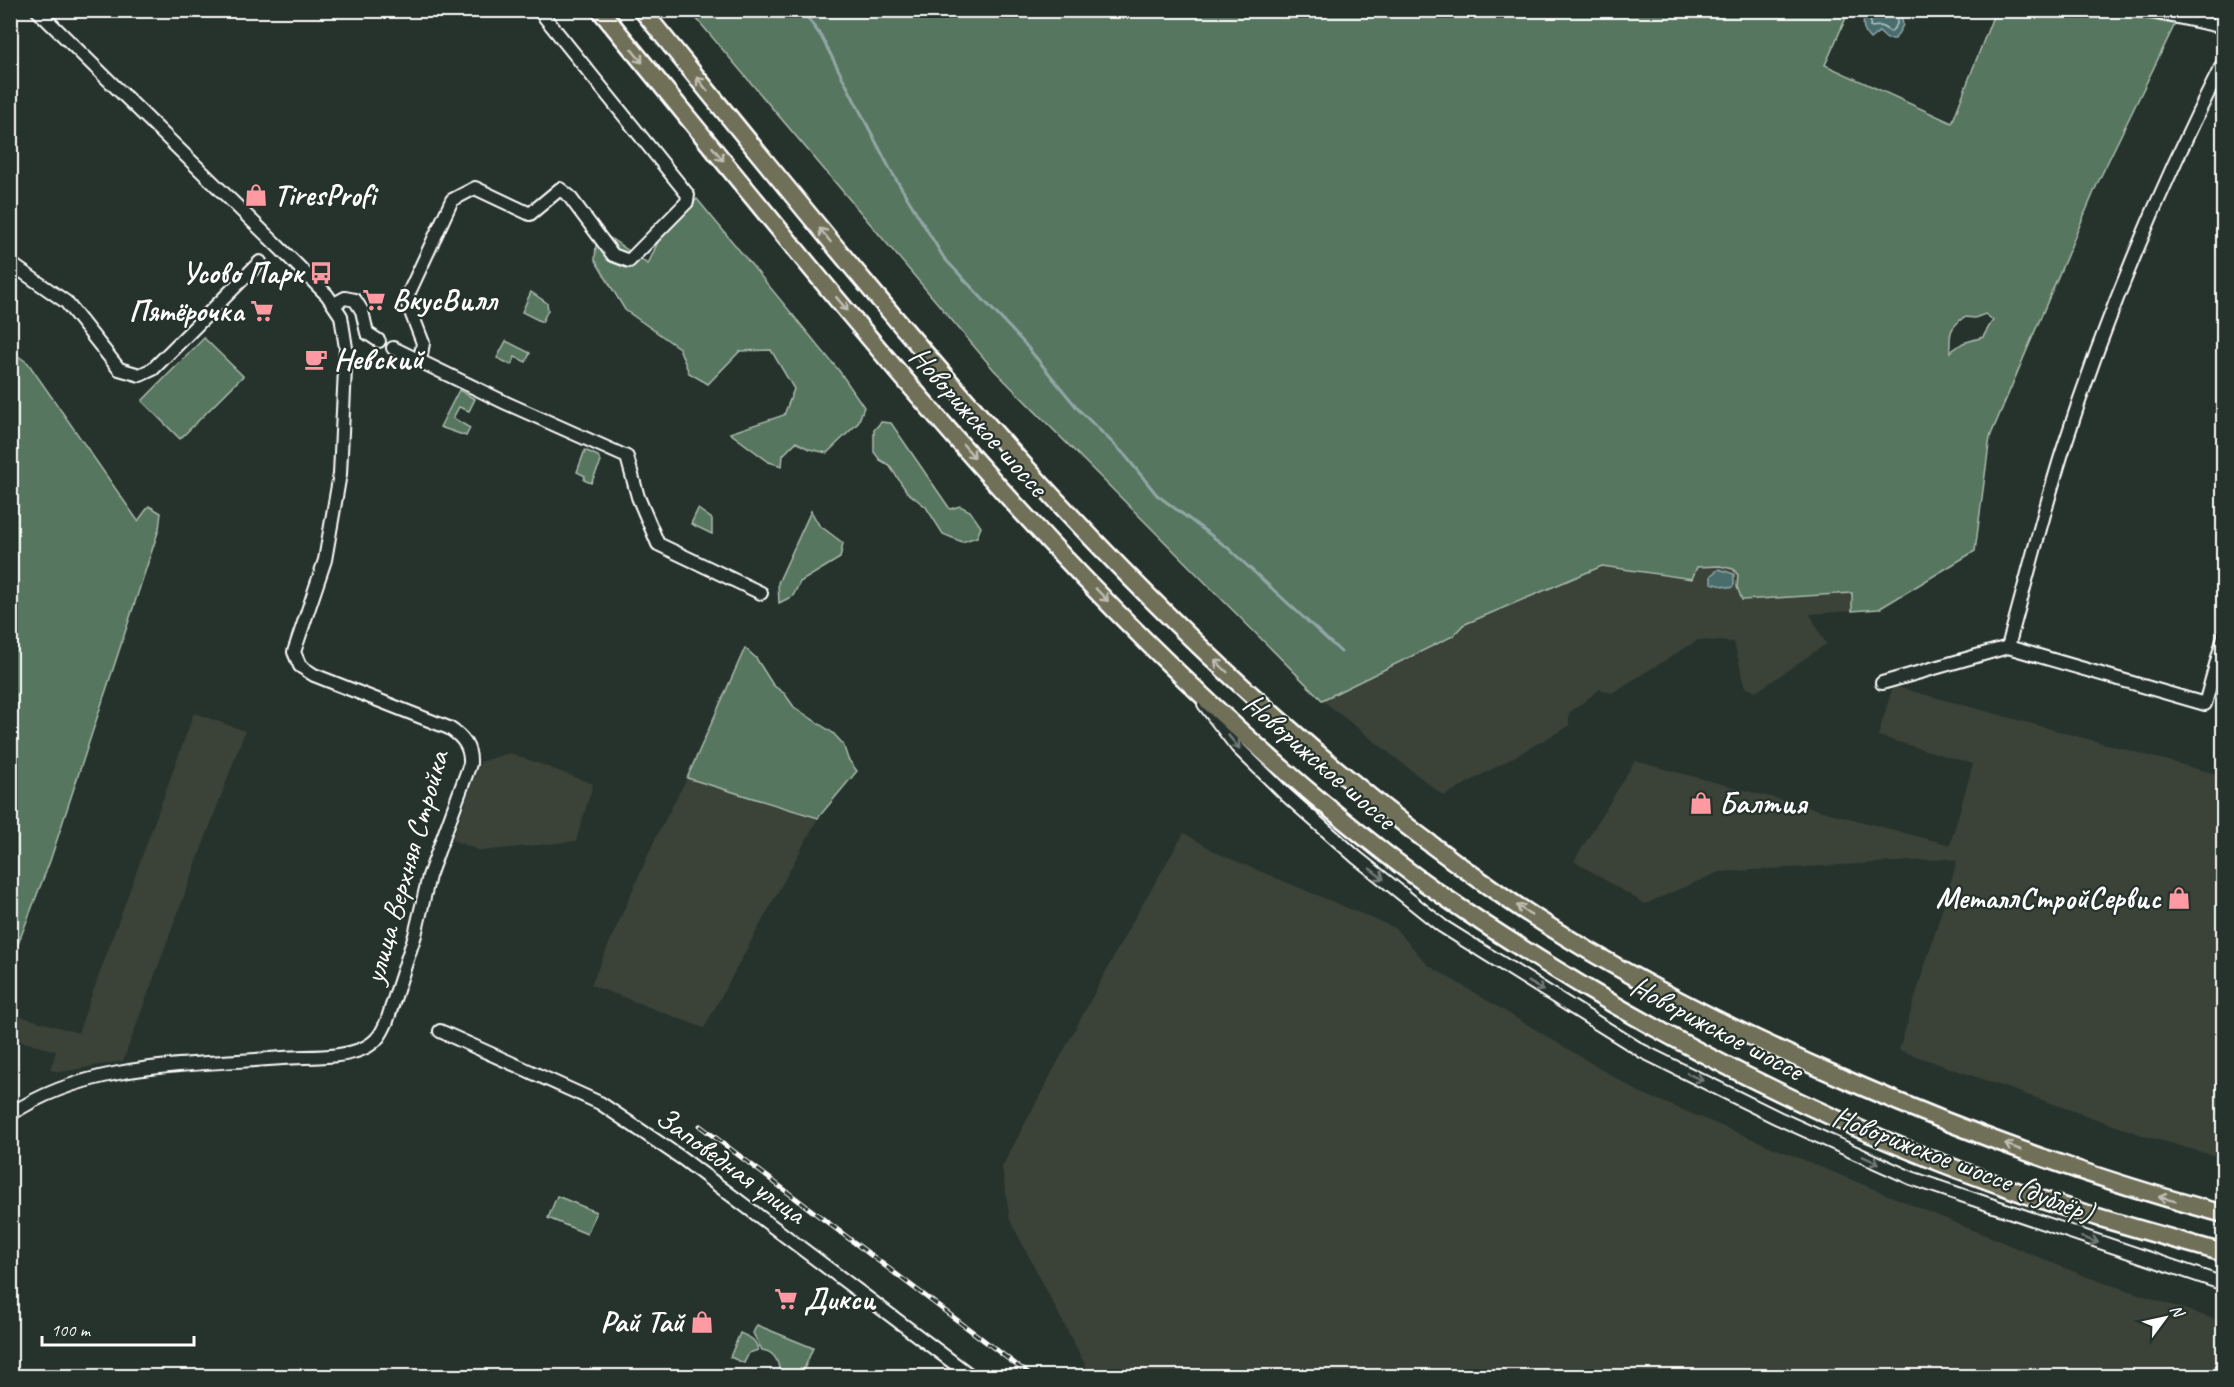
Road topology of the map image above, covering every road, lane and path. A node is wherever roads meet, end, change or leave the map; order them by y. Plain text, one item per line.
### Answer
1 (37, 10) edge
2 (539, 10) edge
3 (600, 10) edge
4 (642, 10) edge
5 (2144, 10) edge
6 (2223, 27) edge
7 (2223, 61) edge
8 (260, 262) dead end
9 (10, 263) edge
10 (334, 304) junction
11 (379, 341) dead end
12 (393, 348) dead end
13 (420, 360) junction
14 (761, 593) dead end
15 (2223, 636) edge
16 (2008, 647) junction
17 (1186, 679) junction
18 (1882, 683) dead end
19 (440, 1031) dead end
20 (10, 1115) edge
21 (2223, 1214) edge
22 (2223, 1253) edge
23 (2223, 1284) edge
24 (971, 1377) edge

1 - 10 street, улица Верхняя Стройка
2 - 13 street
3 -> 17 highway, Новорижское шоссе
21 -> 4 highway, Новорижское шоссе
5 - 6 street
7 - 16 street
8 - 9 street
10 - 11 street
10 - 20 street, улица Верхняя Стройка
12 - 13 street
13 - 14 street
15 - 16 street
16 - 18 street
17 - 22 highway, Новорижское шоссе
17 -> 23 street, Новорижское шоссе (дублёр)
19 - 24 street, Заповедная улица

